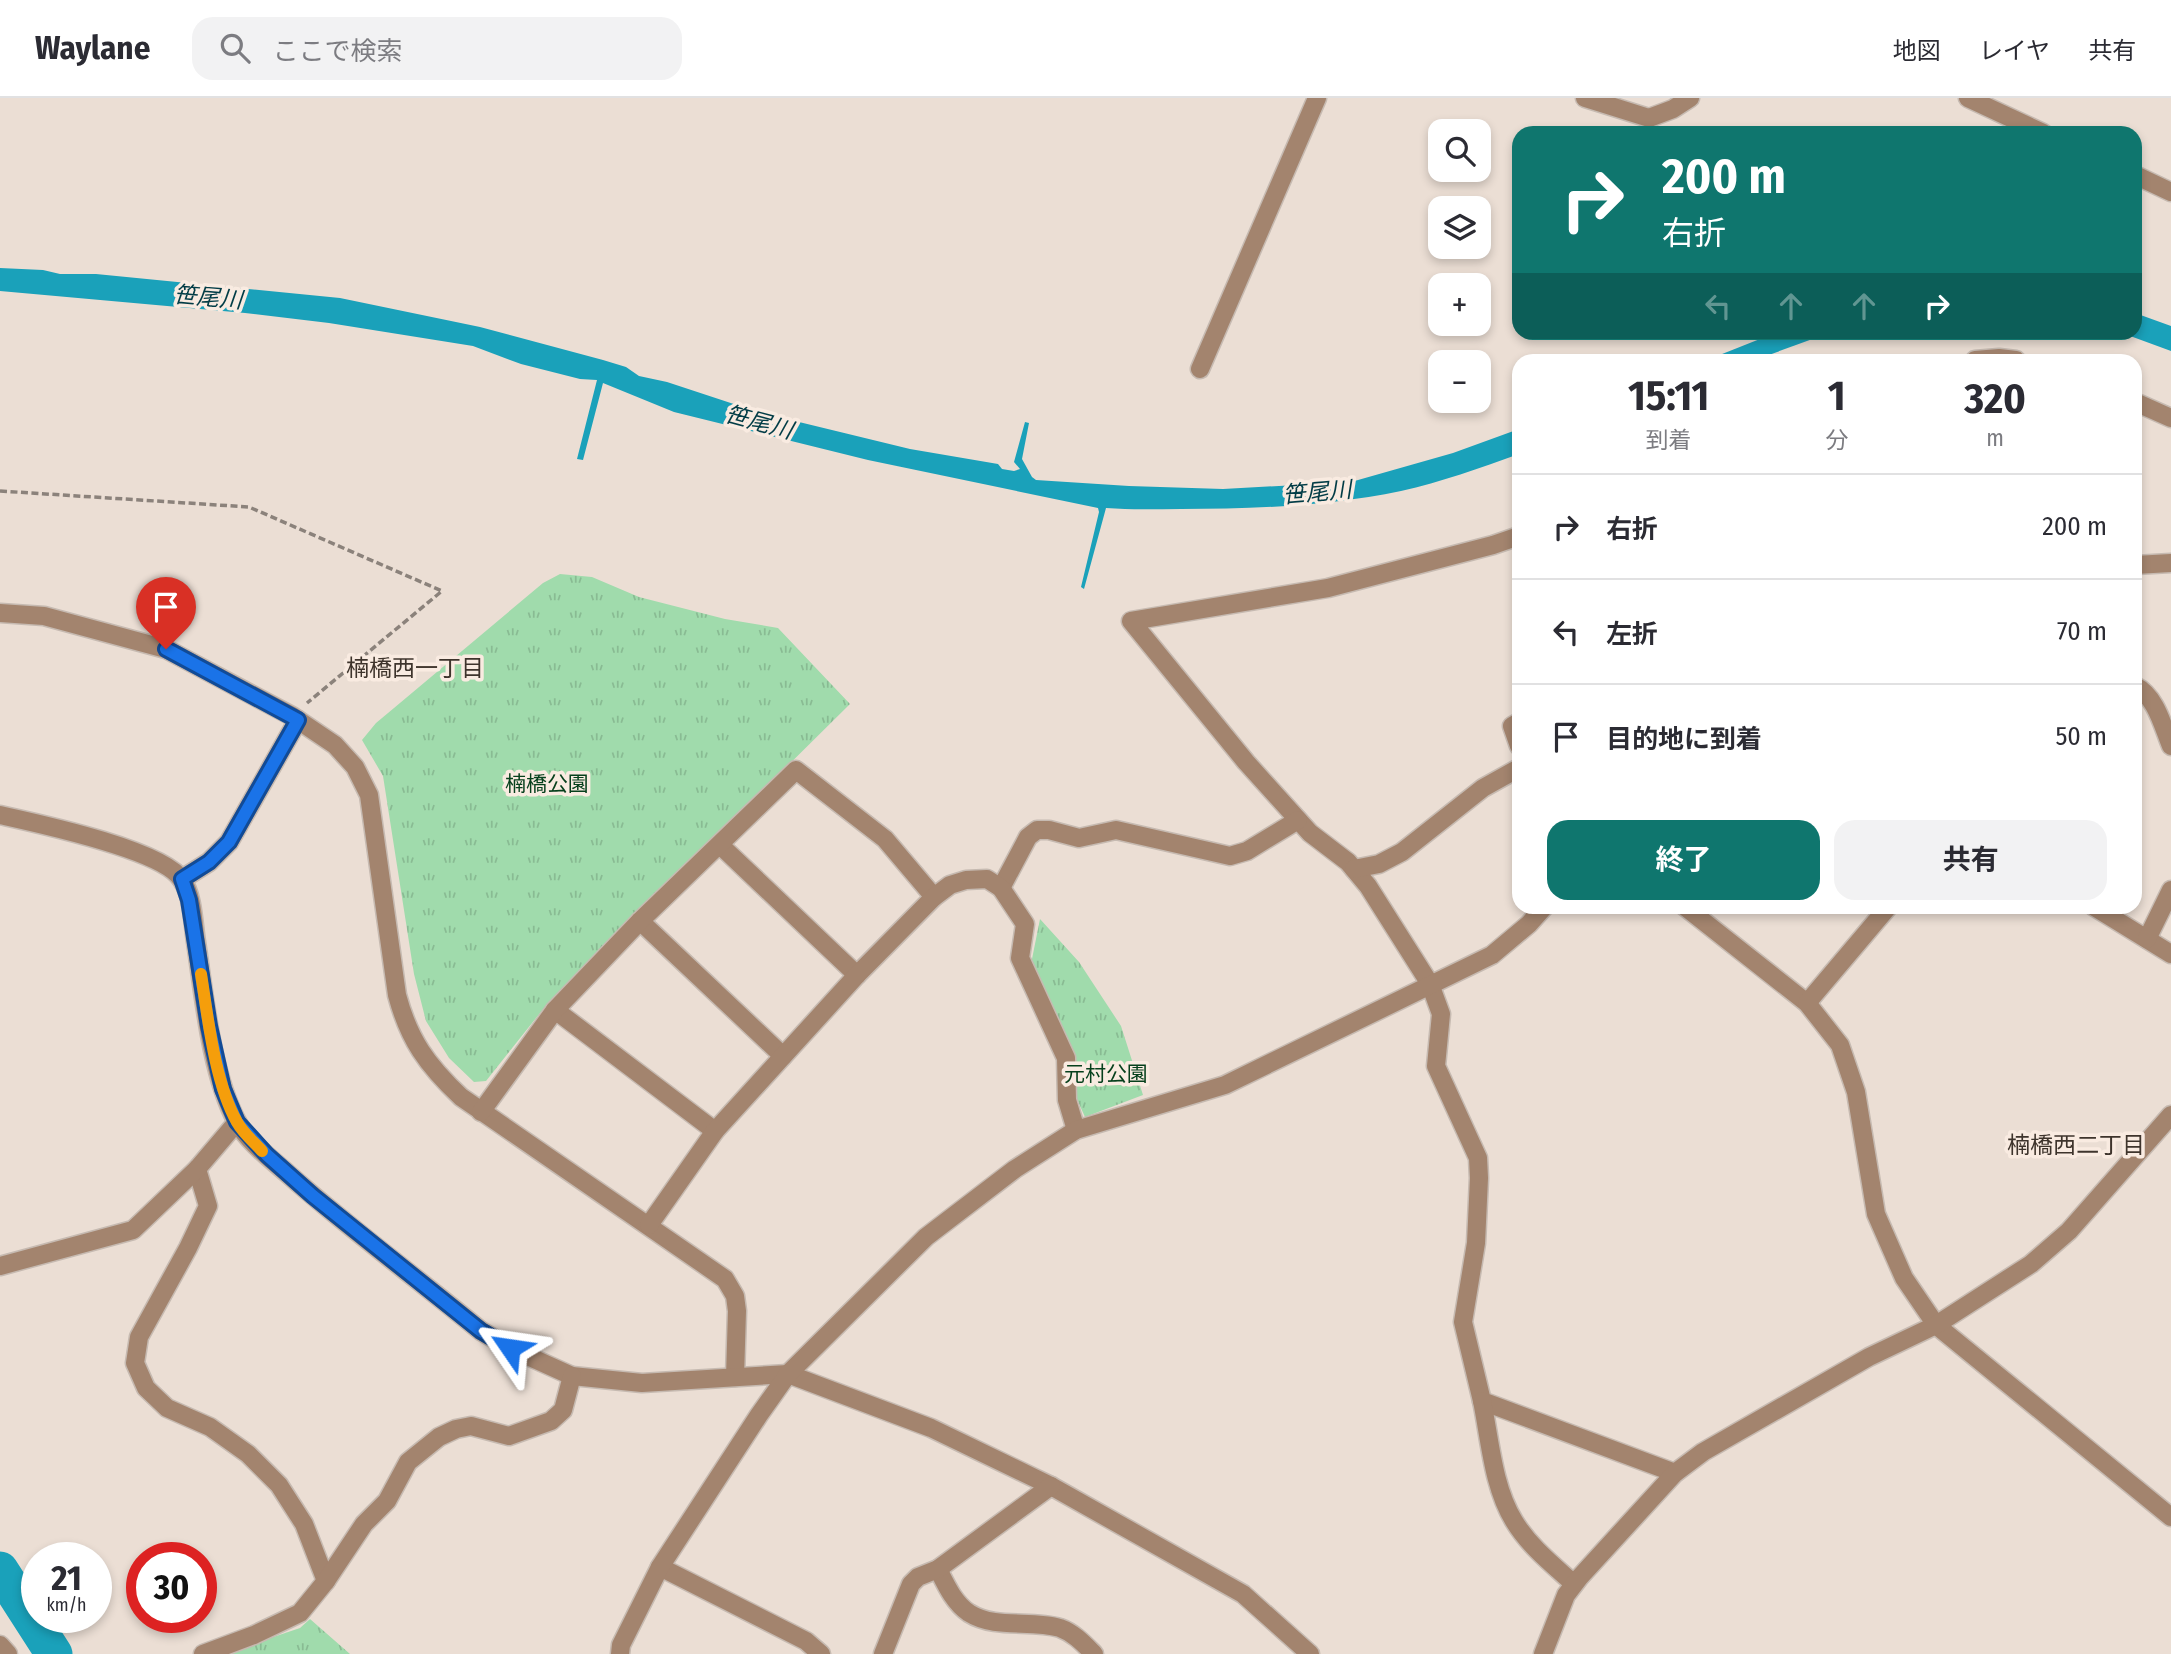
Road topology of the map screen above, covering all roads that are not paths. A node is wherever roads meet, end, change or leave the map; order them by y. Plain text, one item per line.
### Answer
1 (1317, 98) edge
2 (1586, 98) edge
3 (1690, 98) edge
4 (1968, 98) edge
5 (2028, 126) edge
6 (2142, 178) edge
7 (2171, 192) edge
8 (1200, 369) dead end
9 (2142, 405) edge
10 (2171, 418) edge
11 (1512, 538) edge
12 (2171, 563) edge
13 (2142, 565) edge
14 (0, 613) edge
15 (2142, 689) edge
16 (295, 718) junction
17 (2171, 746) edge
18 (1512, 772) edge
19 (0, 815) edge
20 (1298, 820) junction
21 (720, 845) junction
22 (1354, 869) junction
23 (182, 879) junction
24 (1001, 888) junction
25 (2171, 890) edge
26 (934, 897) junction
27 (1538, 914) edge
28 (1694, 914) edge
29 (1882, 914) edge
30 (2106, 914) edge
31 (640, 921) junction
32 (2147, 939) junction
33 (2171, 954) edge
34 (857, 975) junction
35 (1430, 984) junction
36 (1807, 1003) junction
37 (555, 1010) junction
38 (783, 1056) junction
39 (481, 1112) junction
40 (2171, 1115) edge
41 (237, 1122) junction
42 (1076, 1130) junction
43 (715, 1131) junction
44 (197, 1169) junction
45 (649, 1225) junction
46 (0, 1266) edge
47 (1936, 1325) junction
48 (788, 1374) junction
49 (572, 1376) junction
50 (735, 1377) junction
51 (1482, 1401) junction
52 (1675, 1473) junction
53 (1051, 1486) junction
54 (2171, 1517) edge
55 (660, 1567) junction
56 (938, 1569) junction
57 (326, 1581) junction
58 (1574, 1584) junction
59 (0, 1645) edge
60 (8, 1654) edge
61 (203, 1654) edge
62 (620, 1654) edge
63 (821, 1654) edge
64 (883, 1654) edge
65 (1094, 1654) edge
66 (1310, 1654) edge
67 (1544, 1654) edge

1 - 8 street
2 - 3 street
4 - 5 street
6 - 7 street
9 - 10 street
11 - 20 street
12 - 13 street
14 - 16 street
15 - 17 street
16 - 23 street
16 - 39 street
18 - 22 street
19 - 23 street
20 - 22 street
20 - 24 street
21 - 26 street
21 - 31 street
21 - 34 street
22 - 35 street
23 - 41 street
24 - 26 street
24 - 42 street
25 - 32 street
26 - 34 street
27 - 35 street
28 - 36 street
29 - 36 street
30 - 32 street
31 - 37 street
31 - 38 street
32 - 33 street
34 - 38 street
35 - 42 street
35 - 51 street
36 - 47 street
37 - 39 street
37 - 43 street
38 - 43 street
39 - 45 street
40 - 47 street
41 - 44 street
41 - 49 street
42 - 48 street
43 - 45 street
44 - 46 street
44 - 57 street
45 - 50 street
47 - 52 street
47 - 54 street
48 - 50 street
48 - 53 street
48 - 55 street
49 - 50 street
49 - 57 street
51 - 52 street
51 - 58 street
52 - 58 street
53 - 56 street
53 - 66 street
55 - 62 street
55 - 63 street
56 - 64 street
56 - 65 street
57 - 61 street
58 - 67 street
59 - 60 street

